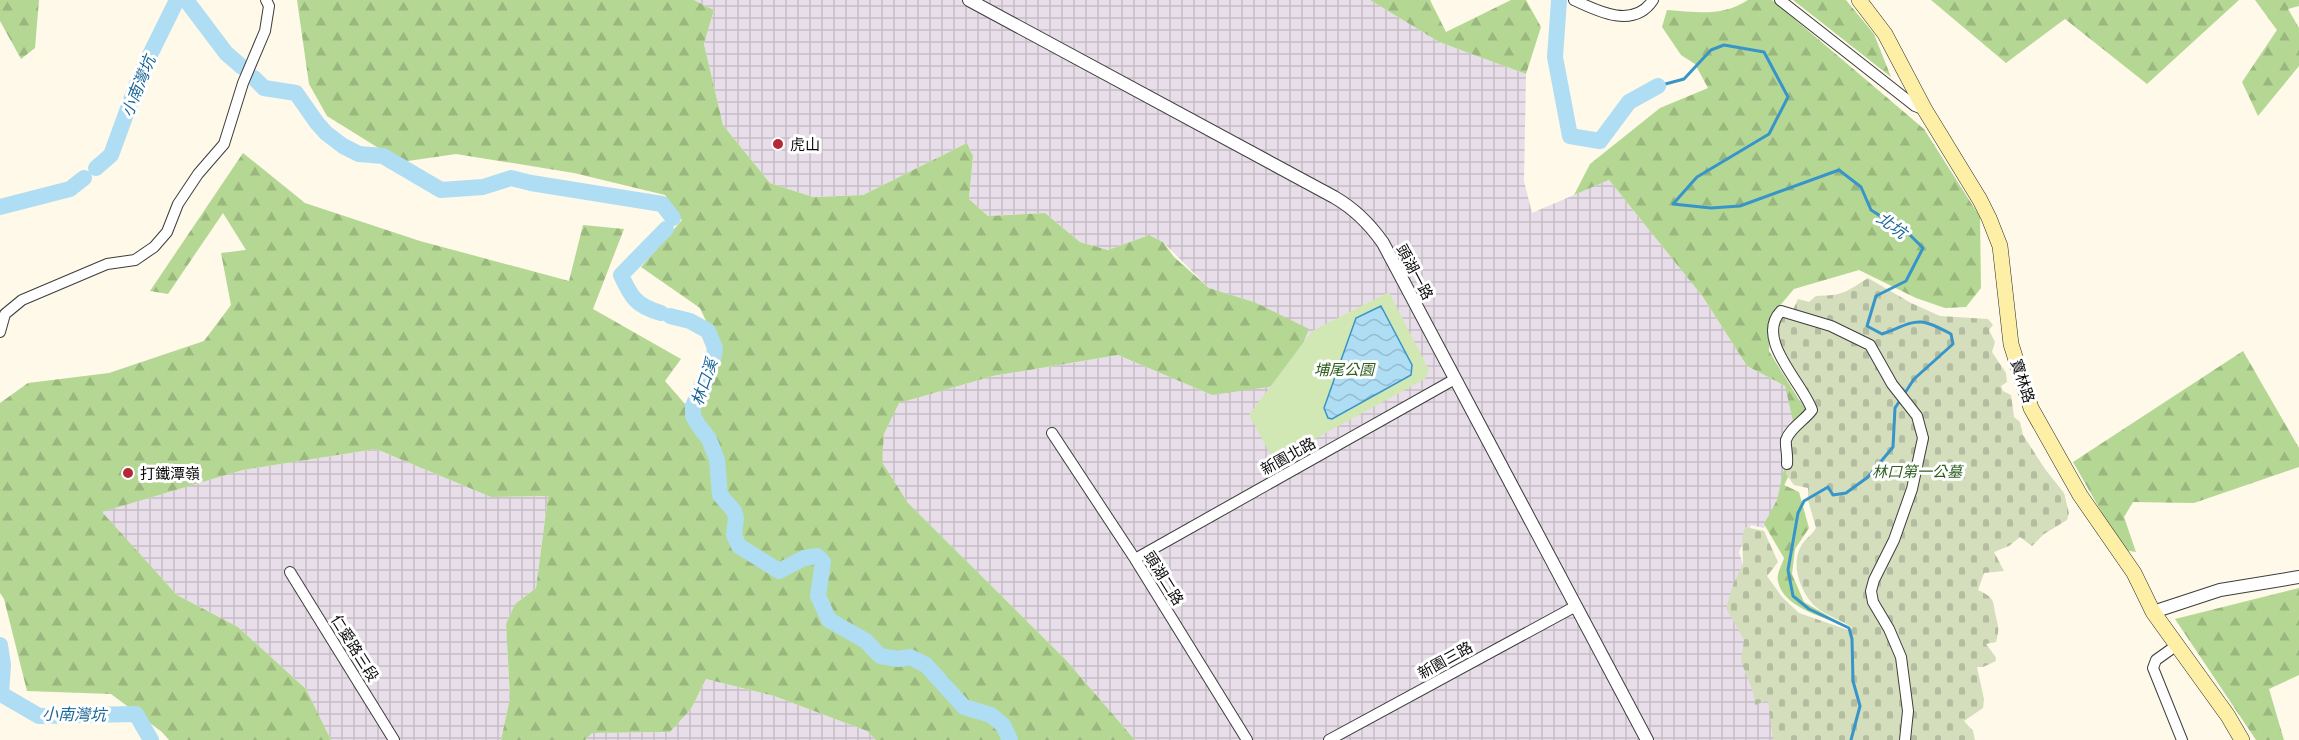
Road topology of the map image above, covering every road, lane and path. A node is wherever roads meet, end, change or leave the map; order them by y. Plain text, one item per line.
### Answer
1 (266, 0) edge
2 (969, 0) edge
3 (1574, 0) edge
4 (1653, 0) edge
5 (1780, 0) edge
6 (1859, 0) edge
7 (1925, 110) junction
8 (0, 332) edge
9 (1455, 379) junction
10 (1052, 433) dead end
11 (1787, 464) dead end
12 (1135, 559) junction
13 (290, 572) dead end
14 (2299, 577) edge
15 (1576, 606) junction
16 (2153, 612) junction
17 (2177, 645) junction
18 (394, 740) edge
19 (1247, 740) edge
20 (1329, 740) edge
21 (1647, 740) edge
22 (1905, 740) edge
23 (2181, 740) edge
24 (2242, 740) edge

1 - 8 street
2 - 9 street, 頭湖一路
3 - 4 street
5 - 7 street
6 - 7 main road, 寶林路
7 - 16 main road, 寶林路
9 - 12 street, 新園北路
9 - 15 street, 頭湖一路
10 - 12 street, 頭湖二路
11 - 22 street
12 - 19 street, 頭湖二路
13 - 18 street, 仁愛路三段
14 - 16 street
15 - 20 street, 新園三路
15 - 21 street, 頭湖一路
16 - 17 main road, 寶林路
17 - 23 street
17 - 24 main road, 寶林路

